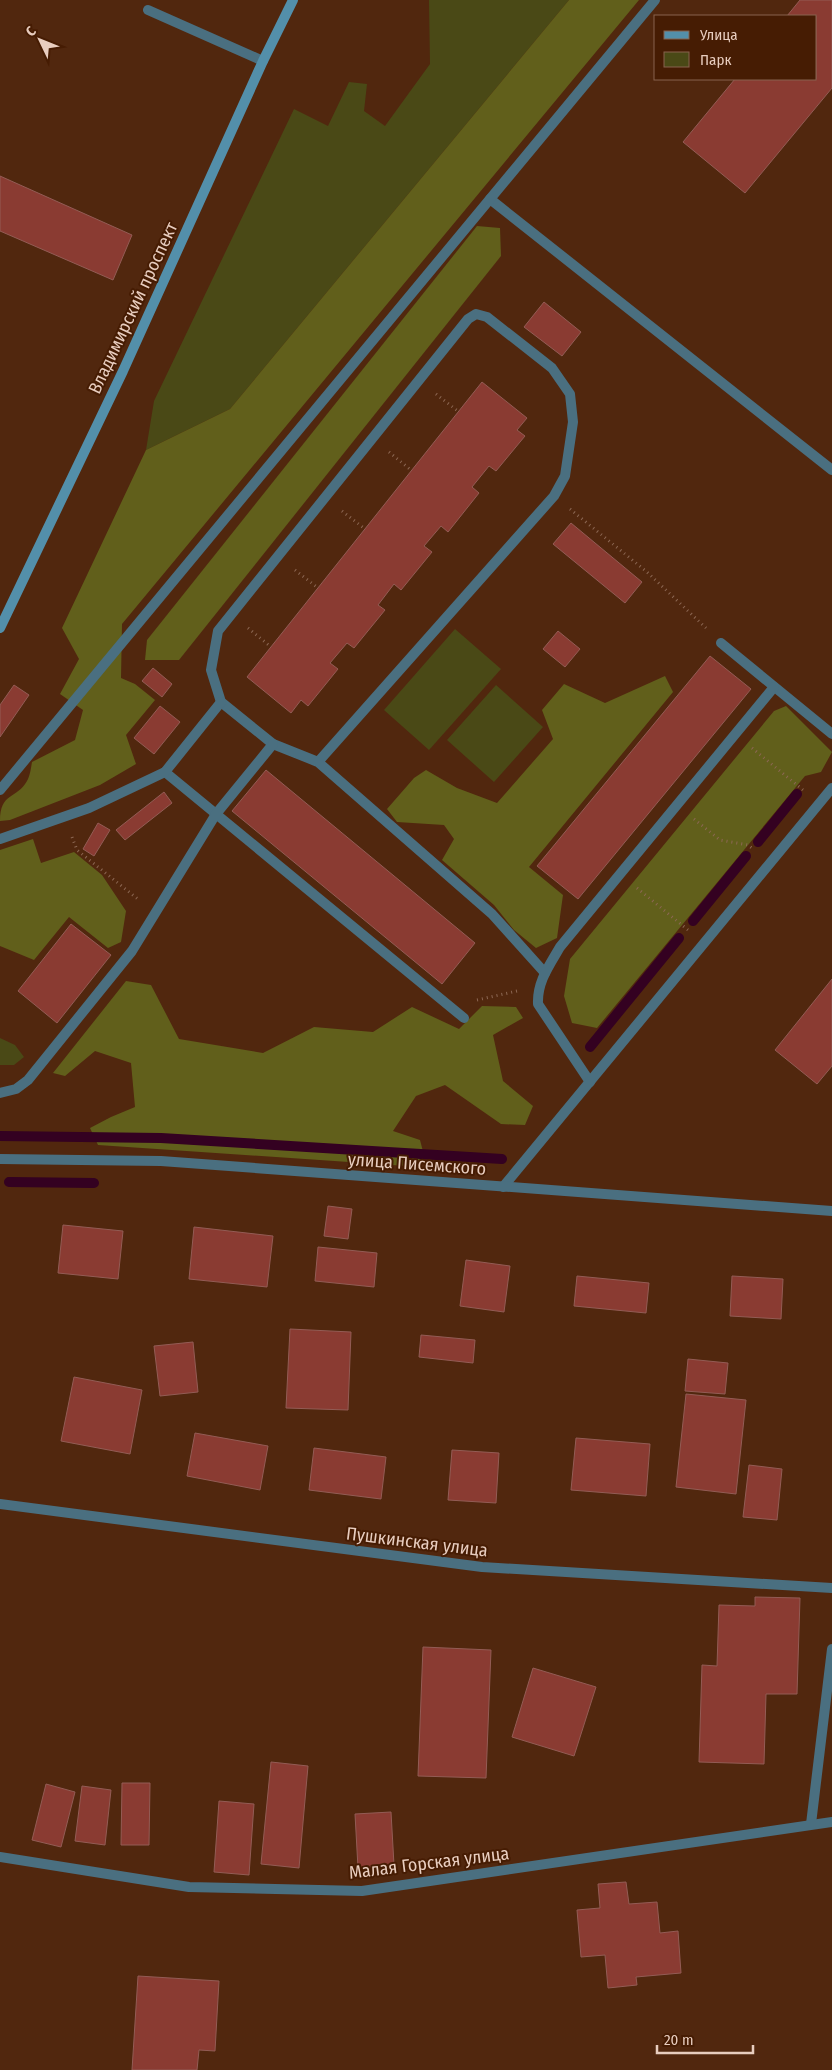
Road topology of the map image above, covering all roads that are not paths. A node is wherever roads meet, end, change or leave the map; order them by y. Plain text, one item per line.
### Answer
1 (293, 0) edge
2 (655, 0) edge
3 (148, 10) dead end
4 (263, 61) junction
5 (490, 199) junction
6 (832, 470) edge
7 (0, 628) edge
8 (721, 643) road end
9 (774, 687) junction
10 (221, 702) junction
11 (832, 734) edge
12 (273, 744) junction
13 (318, 762) junction
14 (165, 772) junction
15 (832, 788) edge
16 (0, 790) edge
17 (216, 814) junction
18 (0, 839) edge
19 (545, 973) junction
20 (464, 1018) dead end
21 (590, 1082) junction
22 (0, 1093) edge
23 (0, 1159) edge
24 (503, 1187) junction
25 (832, 1211) edge
26 (0, 1504) edge
27 (832, 1588) edge
28 (832, 1649) edge
29 (832, 1822) edge
30 (811, 1824) junction
31 (0, 1857) edge

1 - 4 main road, Владимирский проспект
2 - 5 street
3 - 4 street
4 - 7 main road, Владимирский проспект
5 - 6 street
5 - 16 street
8 - 9 street
9 - 11 street
9 - 19 street
10 - 12 street
10 - 13 street
10 - 14 street
12 - 13 street
12 - 17 street
13 - 19 street
14 - 17 street
14 - 18 street
15 - 21 street
17 - 20 street
17 - 22 street
19 - 21 street
21 - 24 street
23 - 24 street, улица Писемского
24 - 25 street, улица Писемского
26 - 27 street, Пушкинская улица
28 - 30 street
29 - 30 street, Малая Горская улица
30 - 31 street, Малая Горская улица

